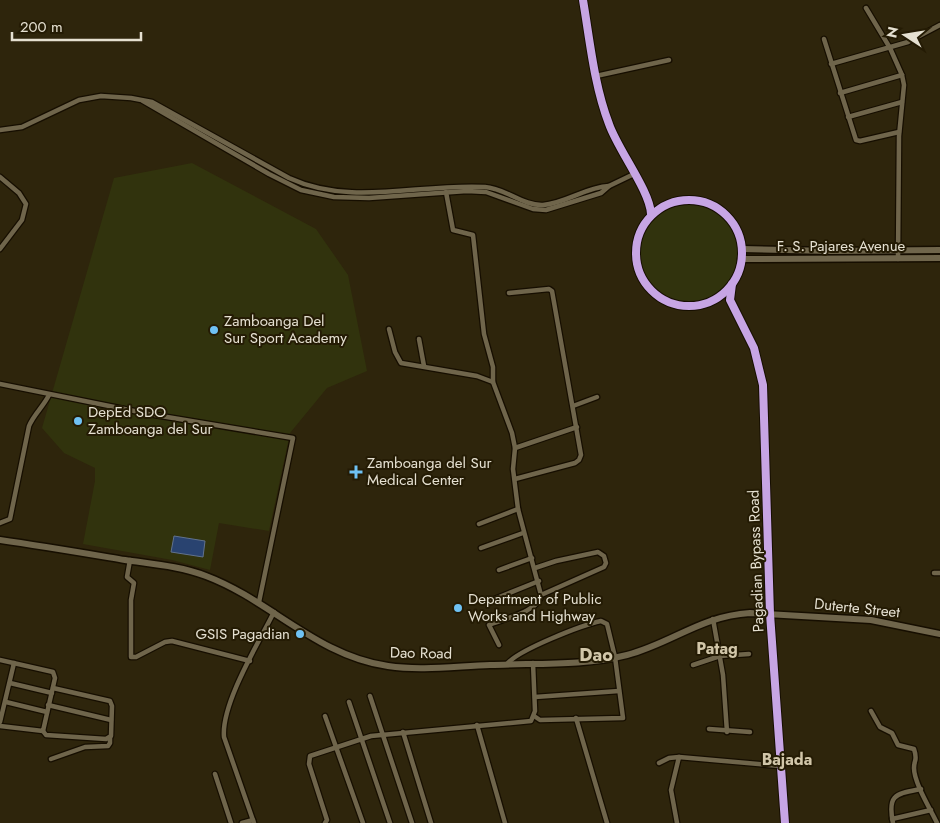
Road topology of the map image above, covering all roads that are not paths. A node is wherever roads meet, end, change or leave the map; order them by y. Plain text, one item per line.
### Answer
1 (583, 0) edge
2 (866, 8) dead end
3 (940, 26) edge
4 (824, 39) dead end
5 (890, 48) junction
6 (669, 60) dead end
7 (831, 64) junction
8 (902, 75) junction
9 (596, 76) junction
10 (840, 93) junction
11 (902, 102) junction
12 (848, 117) junction
13 (0, 130) edge
14 (899, 132) junction
15 (634, 174) junction
16 (0, 177) edge
17 (446, 191) junction
18 (648, 199) junction
19 (664, 205) junction
20 (651, 214) junction
21 (742, 249) junction
22 (0, 250) edge
23 (898, 250) junction
24 (940, 250) edge
25 (940, 258) edge
26 (741, 259) junction
27 (898, 259) junction
28 (732, 284) junction
29 (509, 292) dead end
30 (716, 298) junction
31 (732, 305) junction
32 (389, 329) dead end
33 (420, 339) dead end
34 (424, 366) junction
35 (493, 382) junction
36 (0, 384) edge
37 (49, 396) junction
38 (597, 397) dead end
39 (573, 406) junction
40 (577, 427) junction
41 (515, 448) junction
42 (515, 479) junction
43 (518, 509) junction
44 (0, 524) edge
45 (478, 524) dead end
46 (523, 533) junction
47 (0, 540) edge
48 (481, 548) dead end
49 (532, 558) junction
50 (130, 560) junction
51 (535, 568) junction
52 (499, 570) dead end
53 (539, 581) junction
54 (541, 595) junction
55 (492, 600) dead end
56 (259, 602) junction
57 (274, 612) junction
58 (770, 614) junction
59 (714, 619) junction
60 (940, 634) edge
61 (499, 645) dead end
62 (749, 654) dead end
63 (720, 656) junction
64 (615, 657) junction
65 (0, 660) edge
66 (250, 661) junction
67 (14, 663) junction
68 (532, 663) junction
69 (507, 664) junction
70 (693, 665) dead end
71 (10, 683) junction
72 (52, 690) junction
73 (620, 691) junction
74 (370, 696) dead end
75 (535, 697) junction
76 (6, 702) junction
77 (349, 702) dead end
78 (48, 705) junction
79 (871, 711) dead end
80 (47, 712) junction
81 (325, 716) dead end
82 (534, 716) junction
83 (576, 718) junction
84 (111, 720) junction
85 (0, 722) edge
86 (477, 725) junction
87 (0, 726) edge
88 (709, 729) dead end
89 (42, 730) junction
90 (403, 732) junction
91 (727, 732) junction
92 (750, 732) dead end
93 (383, 734) junction
94 (110, 737) junction
95 (362, 738) junction
96 (337, 746) junction
97 (679, 757) junction
98 (51, 759) dead end
99 (659, 763) dead end
100 (780, 766) junction
101 (215, 774) dead end
102 (921, 789) junction
103 (931, 810) junction
104 (254, 821) edge
105 (892, 821) edge
106 (231, 823) edge
107 (242, 823) edge
108 (325, 823) edge
109 (363, 823) edge
110 (390, 823) edge
111 (412, 823) edge
112 (432, 823) edge
113 (505, 823) edge
114 (607, 823) edge
115 (676, 823) edge
116 (785, 823) edge
117 (937, 823) edge

1 - 9 highway
2 - 5 street
3 - 5 street
4 - 7 street
5 - 7 street
5 - 8 street
6 - 9 street
7 - 10 street
8 - 10 street
8 - 11 street
9 - 15 highway
10 - 12 street
11 - 12 street
11 - 14 street
12 - 14 street
13 - 17 street
14 - 23 street
15 - 17 street
15 - 18 highway
16 - 22 street
17 - 35 street
18 - 19 highway
18 - 20 highway
19 - 20 highway
19 - 21 highway
20 - 30 highway
21 - 23 street, F. S. Pajares Avenue
21 - 26 highway
23 - 24 street, F. S. Pajares Avenue
23 - 27 street
25 - 27 street, F. S. Pajares Avenue
26 - 27 street, F. S. Pajares Avenue
26 - 28 highway
28 - 30 highway
28 - 31 highway, Pagadian Bypass Road
29 - 39 street
30 - 31 highway
31 - 58 highway, Pagadian Bypass Road
32 - 34 street
33 - 34 street
34 - 35 street
35 - 41 street
36 - 37 street
37 - 44 street
37 - 56 street
38 - 39 street
39 - 40 street
40 - 41 street
40 - 42 street
41 - 42 street
42 - 43 street
43 - 45 street
43 - 46 street
46 - 48 street
46 - 49 street
47 - 50 street, Dao Road
49 - 51 street
49 - 52 street
50 - 56 street, Dao Road
50 - 66 street
51 - 53 street
51 - 54 street
53 - 54 street
53 - 55 street
54 - 61 street
56 - 57 street, Dao Road
57 - 66 street
57 - 69 street, Dao Road
58 - 59 street, Dao Road
58 - 60 street, Duterte Street
58 - 100 highway, Pagadian Bypass Road
59 - 63 street
59 - 64 street, Dao Road
62 - 63 street
63 - 70 street
63 - 91 street
64 - 68 street, Dao Road
64 - 69 street
64 - 73 street
65 - 67 street
66 - 104 street
67 - 71 street
67 - 72 street
68 - 69 street, Dao Road
68 - 75 street
71 - 72 street
71 - 76 street
72 - 78 street
72 - 84 street
73 - 75 street
73 - 83 street
74 - 93 street
75 - 82 street
76 - 80 street
76 - 85 street
77 - 95 street
78 - 80 street
78 - 84 street
79 - 102 street
80 - 89 street
81 - 96 street
82 - 83 street
82 - 86 street
83 - 114 street
84 - 94 street
86 - 90 street
86 - 113 street
87 - 89 street
88 - 91 street
89 - 94 street
90 - 93 street
90 - 112 street
91 - 92 street
93 - 95 street
93 - 111 street
94 - 98 street
95 - 96 street
95 - 110 street
96 - 108 street
96 - 109 street
97 - 99 street
97 - 100 street
97 - 115 street
100 - 116 highway, Pagadian Bypass Road
101 - 106 street
102 - 103 street
102 - 105 street
103 - 105 street
103 - 117 street
104 - 107 street

